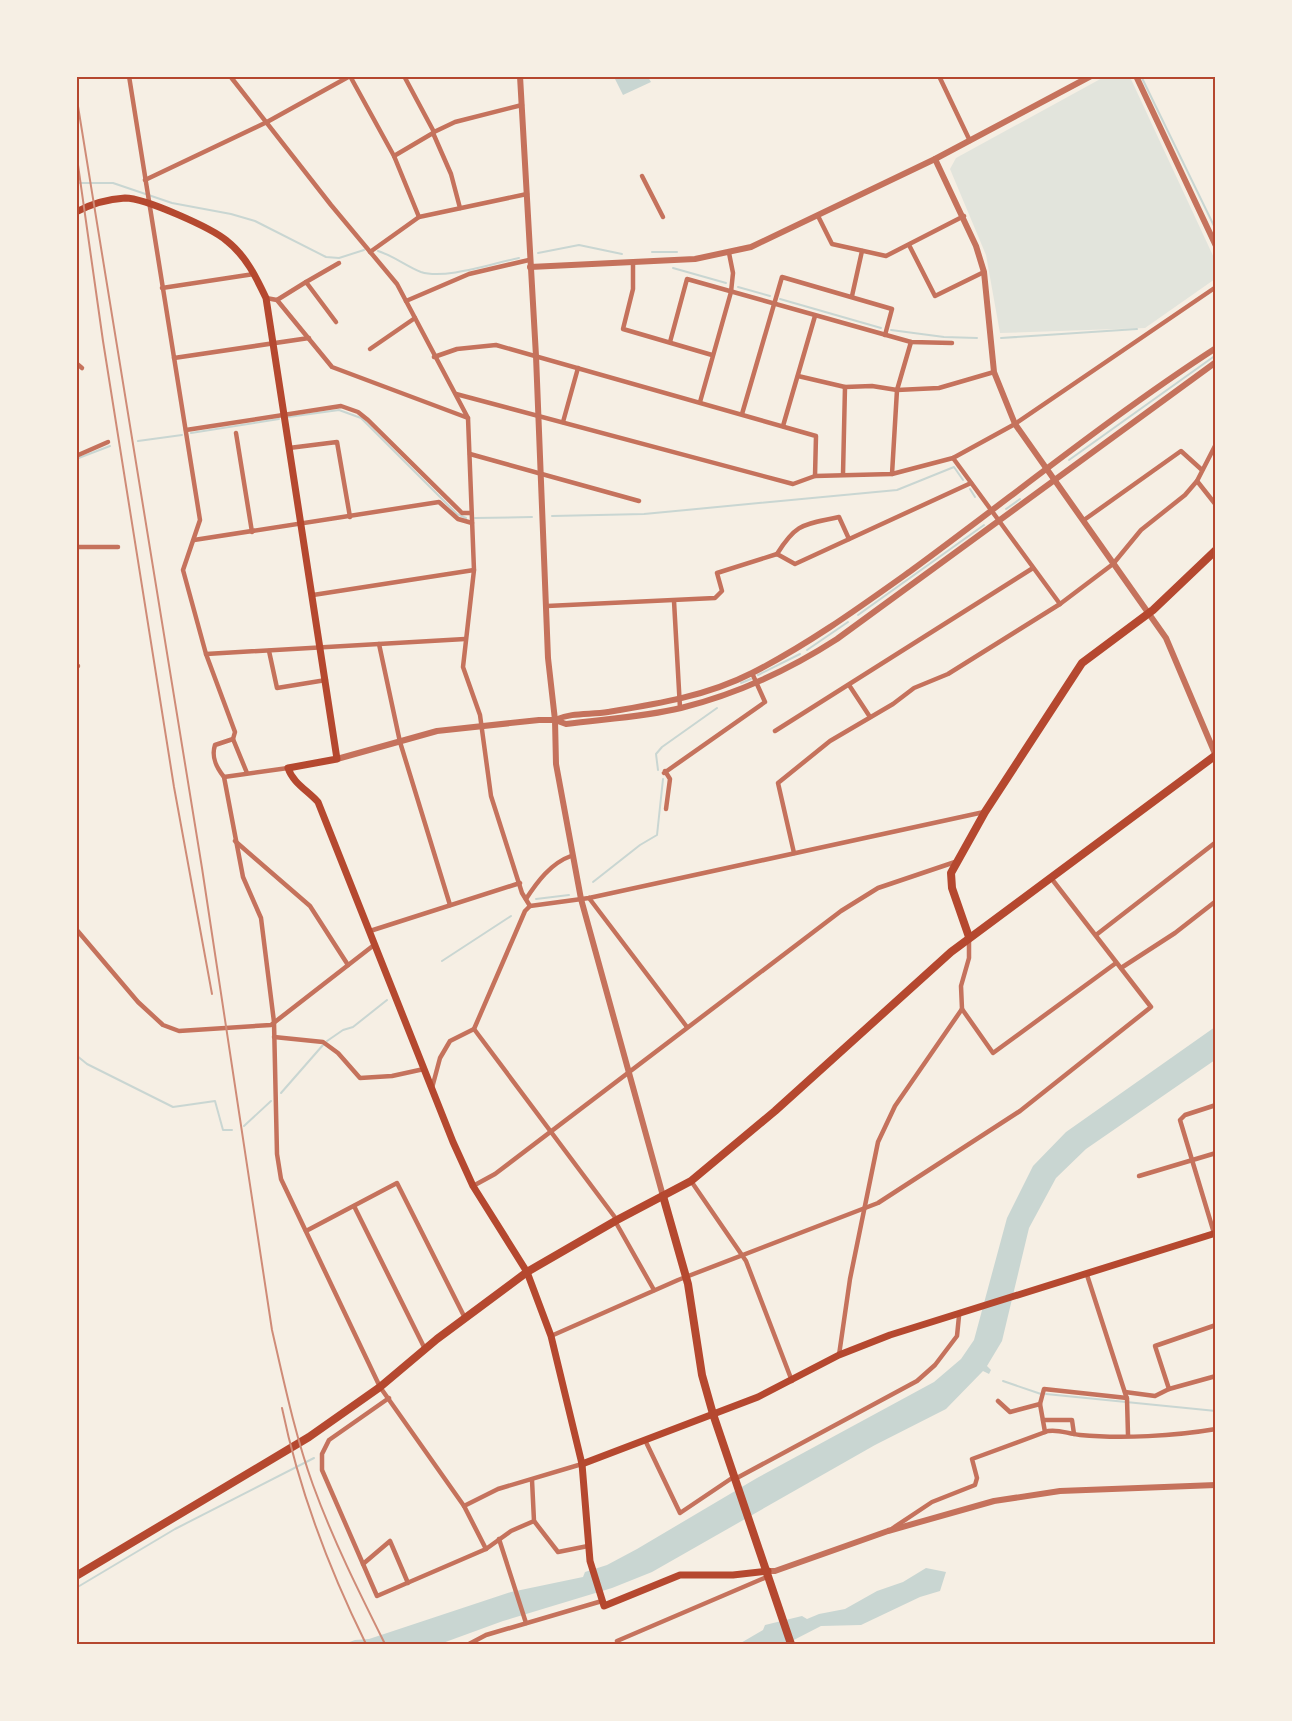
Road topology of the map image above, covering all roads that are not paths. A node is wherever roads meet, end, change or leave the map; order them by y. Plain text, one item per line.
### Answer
1 (360, 76) edge
2 (404, 76) edge
3 (520, 76) edge
4 (939, 76) edge
5 (1091, 76) edge
6 (1136, 76) edge
7 (130, 77) edge
8 (234, 78) edge
9 (351, 78) edge
10 (522, 105) junction
11 (267, 122) junction
12 (434, 132) junction
13 (970, 141) junction
14 (394, 156) junction
15 (935, 159) junction
16 (642, 176) dead end
17 (145, 180) junction
18 (527, 194) junction
19 (149, 205) junction
20 (459, 208) junction
21 (76, 212) edge
22 (419, 216) junction
23 (818, 216) junction
24 (964, 216) junction
25 (663, 217) dead end
26 (909, 245) junction
27 (1215, 246) edge
28 (862, 251) junction
29 (370, 252) junction
30 (729, 254) junction
31 (339, 263) dead end
32 (529, 263) junction
33 (633, 263) junction
34 (984, 272) junction
35 (254, 274) junction
36 (306, 282) junction
37 (1215, 287) edge
38 (162, 288) junction
39 (731, 292) junction
40 (852, 296) junction
41 (266, 298) junction
42 (277, 300) junction
43 (406, 301) junction
44 (773, 304) junction
45 (816, 316) junction
46 (415, 318) junction
47 (336, 322) dead end
48 (885, 335) junction
49 (309, 338) junction
50 (670, 342) junction
51 (911, 342) junction
52 (952, 343) dead end
53 (272, 344) junction
54 (1215, 348) edge
55 (370, 349) dead end
56 (712, 355) junction
57 (536, 356) junction
58 (434, 357) junction
59 (174, 358) junction
60 (1215, 362) edge
61 (76, 363) edge
62 (82, 368) dead end
63 (578, 368) junction
64 (994, 372) junction
65 (798, 376) junction
66 (845, 387) junction
67 (897, 390) junction
68 (456, 394) junction
69 (700, 402) junction
70 (284, 414) junction
71 (742, 414) junction
72 (538, 416) junction
73 (468, 418) junction
74 (563, 422) junction
75 (1015, 424) junction
76 (783, 426) junction
77 (186, 430) junction
78 (236, 433) dead end
79 (108, 442) dead end
80 (1215, 444) edge
81 (289, 448) junction
82 (470, 454) junction
83 (76, 456) edge
84 (953, 458) junction
85 (1048, 469) junction
86 (1202, 470) junction
87 (541, 474) junction
88 (843, 474) junction
89 (892, 474) junction
90 (815, 476) junction
91 (1055, 480) junction
92 (1197, 481) junction
93 (971, 483) junction
94 (639, 501) dead end
95 (1215, 504) edge
96 (992, 512) junction
97 (471, 513) junction
98 (350, 517) junction
99 (999, 520) junction
100 (1084, 520) junction
101 (472, 523) junction
102 (302, 524) junction
103 (252, 532) junction
104 (849, 539) junction
105 (194, 540) junction
106 (76, 547) edge
107 (118, 547) dead end
108 (1215, 550) edge
109 (777, 554) junction
110 (1113, 564) junction
111 (1033, 568) junction
112 (474, 570) junction
113 (313, 595) junction
114 (674, 601) junction
115 (1060, 604) junction
116 (547, 606) junction
117 (1148, 614) junction
118 (465, 639) junction
119 (379, 644) junction
120 (320, 647) junction
121 (269, 651) junction
122 (206, 654) junction
123 (752, 673) junction
124 (326, 680) junction
125 (757, 683) junction
126 (849, 685) junction
127 (679, 699) junction
128 (680, 708) junction
129 (870, 717) junction
130 (555, 720) junction
131 (481, 726) junction
132 (775, 731) dead end
133 (233, 739) junction
134 (400, 742) junction
135 (1215, 755) edge
136 (337, 759) junction
137 (288, 768) junction
138 (247, 773) junction
139 (224, 777) junction
140 (666, 808) dead end
141 (985, 812) junction
142 (235, 840) junction
143 (1215, 842) edge
144 (794, 853) junction
145 (571, 856) junction
146 (955, 862) junction
147 (1051, 878) junction
148 (520, 883) junction
149 (589, 898) junction
150 (526, 899) junction
151 (581, 900) junction
152 (1215, 901) edge
153 (450, 905) junction
154 (530, 906) junction
155 (76, 929) edge
156 (370, 931) junction
157 (1096, 935) junction
158 (969, 937) junction
159 (374, 945) junction
160 (1116, 963) junction
161 (348, 965) junction
162 (1121, 968) junction
163 (962, 1009) junction
164 (274, 1022) junction
165 (687, 1027) junction
166 (474, 1029) junction
167 (274, 1036) junction
168 (424, 1069) junction
169 (630, 1070) junction
170 (432, 1088) junction
171 (1215, 1105) edge
172 (551, 1130) junction
173 (1215, 1153) edge
174 (1192, 1160) junction
175 (1139, 1176) dead end
176 (691, 1181) junction
177 (472, 1186) junction
178 (663, 1196) junction
179 (354, 1206) junction
180 (864, 1209) junction
181 (616, 1220) junction
182 (306, 1230) junction
183 (1215, 1233) edge
184 (743, 1255) junction
185 (527, 1272) junction
186 (1087, 1275) junction
187 (687, 1278) junction
188 (654, 1290) junction
189 (959, 1316) junction
190 (465, 1318) junction
191 (1215, 1325) edge
192 (551, 1336) junction
193 (425, 1349) junction
194 (839, 1355) junction
195 (1215, 1376) edge
196 (792, 1381) junction
197 (380, 1388) junction
198 (1169, 1389) junction
199 (1126, 1396) junction
200 (389, 1398) junction
201 (998, 1401) dead end
202 (1041, 1404) junction
203 (713, 1414) junction
204 (1043, 1420) junction
205 (1215, 1429) edge
206 (1045, 1432) junction
207 (1074, 1434) junction
208 (1128, 1435) junction
209 (645, 1440) junction
210 (582, 1464) junction
211 (735, 1479) junction
212 (532, 1480) junction
213 (1215, 1485) edge
214 (464, 1506) junction
215 (534, 1521) junction
216 (888, 1531) junction
217 (498, 1539) junction
218 (588, 1546) junction
219 (486, 1549) junction
220 (363, 1564) junction
221 (76, 1576) edge
222 (769, 1577) junction
223 (408, 1584) junction
224 (602, 1601) junction
225 (525, 1621) junction
226 (617, 1641) dead end
227 (469, 1644) edge
228 (791, 1644) edge

1 - 9 street
2 - 12 street
3 - 10 street
4 - 13 street
5 - 13 street
6 - 27 street
7 - 17 street
8 - 11 street
9 - 11 street
9 - 14 street
10 - 12 street
10 - 18 street
11 - 17 street
11 - 29 street
12 - 14 street
12 - 20 street
13 - 15 street
14 - 22 street
15 - 23 street
15 - 24 street
16 - 25 street
17 - 19 street
18 - 20 street
18 - 32 street
19 - 21 main road
19 - 35 main road
19 - 38 street
20 - 22 street
22 - 29 street
23 - 28 street
23 - 30 street
24 - 26 street
24 - 34 street
26 - 28 street
26 - 34 street
28 - 40 street
29 - 43 street
30 - 33 street
30 - 39 street
31 - 36 street
32 - 33 street
32 - 43 street
32 - 57 street
33 - 50 street
34 - 64 street
35 - 38 street
35 - 41 main road
36 - 42 street
36 - 47 street
37 - 75 street
38 - 59 street
39 - 44 street
39 - 50 street
39 - 56 street
40 - 44 street
40 - 48 street
41 - 42 street
41 - 53 main road
42 - 49 street
43 - 46 street
44 - 45 street
44 - 71 street
45 - 48 street
45 - 65 street
46 - 55 street
46 - 58 street
48 - 51 street
49 - 53 street
49 - 73 street
50 - 56 street
51 - 52 street
51 - 67 street
53 - 59 street
53 - 70 main road
54 - 85 street
56 - 69 street
57 - 58 street
57 - 63 street
57 - 72 street
58 - 68 street
59 - 77 street
60 - 91 street
61 - 62 street
63 - 69 street
63 - 74 street
64 - 67 street
64 - 75 street
65 - 66 street
65 - 76 street
66 - 67 street
66 - 88 street
67 - 89 street
68 - 72 street
68 - 73 street
69 - 71 street
70 - 77 street
70 - 81 main road
70 - 97 street
71 - 76 street
72 - 74 street
72 - 87 street
73 - 82 street
74 - 90 street
75 - 84 street
75 - 85 street
76 - 90 street
77 - 105 street
78 - 103 street
79 - 83 street
80 - 86 street
81 - 98 street
81 - 102 main road
82 - 87 street
82 - 97 street
84 - 89 street
84 - 93 street
85 - 91 street
85 - 96 street
86 - 92 street
86 - 100 street
87 - 94 street
87 - 116 street
88 - 89 street
88 - 90 street
91 - 99 street
91 - 100 street
92 - 95 street
92 - 110 street
93 - 96 street
93 - 104 street
96 - 99 street
96 - 123 street
97 - 101 street
98 - 101 street
98 - 102 street
99 - 111 street
99 - 125 street
100 - 110 street
101 - 112 street
102 - 103 street
102 - 113 main road
103 - 105 street
104 - 109 street
104 - 109 street
105 - 122 street
106 - 107 street
108 - 117 main road
109 - 114 street
110 - 115 street
110 - 117 street
111 - 115 street
111 - 126 street
112 - 113 street
112 - 118 street
113 - 120 main road
114 - 116 street
114 - 127 street
115 - 129 street
116 - 130 street
117 - 135 street
117 - 141 main road
118 - 119 street
118 - 131 street
119 - 120 street
119 - 134 street
120 - 121 street
120 - 124 main road
121 - 122 street
121 - 124 street
122 - 133 street
123 - 125 street
123 - 127 street
124 - 136 main road
125 - 128 street
125 - 140 street
126 - 129 street
126 - 132 street
127 - 128 street
127 - 130 street
128 - 130 street
129 - 144 street
130 - 131 street
130 - 145 street
131 - 134 street
131 - 148 street
133 - 138 street
133 - 139 street
134 - 136 street
134 - 153 street
135 - 147 main road
136 - 137 main road
137 - 138 street
137 - 156 main road
138 - 139 street
139 - 142 street
141 - 144 street
141 - 146 main road
142 - 161 street
142 - 164 street
143 - 157 street
144 - 149 street
145 - 150 street
145 - 151 street
146 - 158 main road
146 - 165 street
147 - 157 street
147 - 158 main road
148 - 150 street
148 - 153 street
149 - 151 street
149 - 165 street
150 - 154 street
151 - 154 street
151 - 169 street
152 - 162 street
153 - 156 street
154 - 166 street
155 - 164 street
156 - 159 main road
157 - 160 street
158 - 163 street
158 - 176 main road
159 - 161 street
159 - 168 main road
160 - 162 street
160 - 163 street
161 - 164 street
162 - 180 street
163 - 180 street
164 - 167 street
165 - 169 street
166 - 170 street
166 - 172 street
167 - 168 street
167 - 182 street
168 - 170 main road
169 - 172 street
169 - 178 street
170 - 177 main road
171 - 174 street
172 - 177 street
172 - 181 street
173 - 174 street
174 - 175 street
174 - 183 street
176 - 178 main road
176 - 184 street
177 - 185 main road
178 - 181 main road
178 - 187 main road
179 - 182 street
179 - 190 street
179 - 193 street
180 - 184 street
180 - 194 street
181 - 185 main road
181 - 188 street
182 - 197 street
183 - 186 main road
184 - 187 street
184 - 196 street
185 - 190 main road
185 - 192 main road
186 - 189 main road
186 - 199 street
187 - 188 street
187 - 203 main road
188 - 192 street
189 - 194 main road
189 - 211 street
190 - 193 main road
191 - 198 street
192 - 210 main road
193 - 197 main road
194 - 196 main road
195 - 198 street
196 - 203 main road
197 - 200 street
197 - 221 main road
198 - 199 street
199 - 202 street
199 - 208 street
200 - 214 street
200 - 220 street
201 - 202 street
202 - 204 street
203 - 209 main road
203 - 211 main road
204 - 206 street
204 - 207 street
205 - 208 street
206 - 207 street
206 - 216 street
207 - 208 street
209 - 210 main road
209 - 211 street
210 - 212 street
210 - 218 main road
211 - 222 main road
212 - 214 street
212 - 215 street
213 - 216 street
214 - 219 street
215 - 217 street
215 - 218 street
216 - 222 street
217 - 219 street
217 - 225 street
218 - 224 main road
219 - 223 street
220 - 223 street
220 - 223 street
222 - 224 main road
222 - 226 street
222 - 228 main road
224 - 225 street
225 - 227 street

